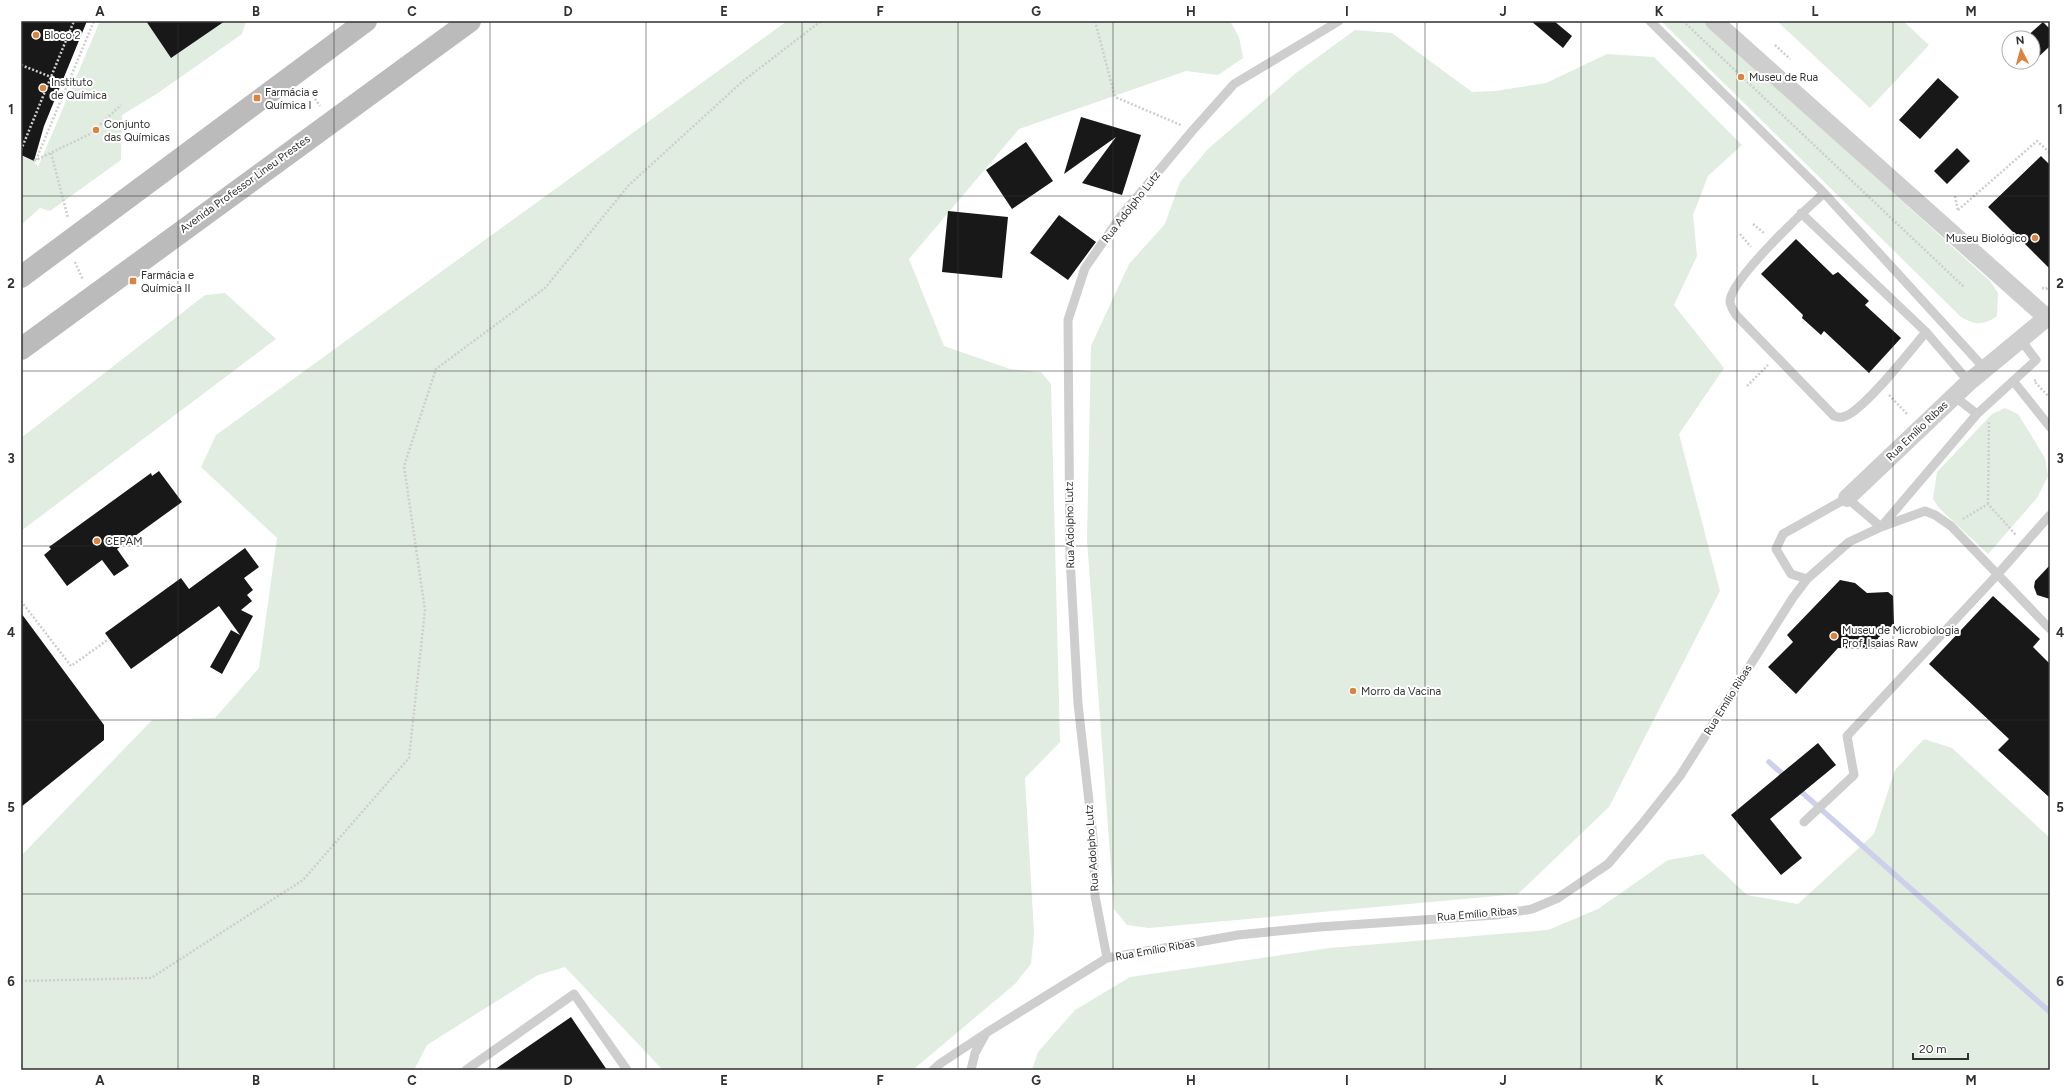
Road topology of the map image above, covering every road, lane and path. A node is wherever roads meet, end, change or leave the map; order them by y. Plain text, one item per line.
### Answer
1 (74, 21) edge
2 (94, 21) edge
3 (366, 21) edge
4 (470, 21) edge
5 (821, 21) edge
6 (1095, 21) edge
7 (1339, 21) edge
8 (1650, 21) edge
9 (1683, 21) edge
10 (1714, 21) edge
11 (1775, 45) dead end
12 (1790, 59) dead end
13 (21, 65) edge
14 (296, 72) junction
15 (50, 77) junction
16 (121, 105) dead end
17 (331, 122) junction
18 (1192, 130) junction
19 (21, 150) edge
20 (51, 153) junction
21 (2050, 154) edge
22 (1824, 193) junction
23 (1958, 210) dead end
24 (1801, 213) junction
25 (70, 241) junction
26 (21, 277) edge
27 (1964, 287) dead end
28 (91, 297) junction
29 (2048, 316) edge
30 (1926, 332) junction
31 (2020, 339) junction
32 (21, 348) edge
33 (1777, 356) junction
34 (1985, 369) junction
35 (2040, 377) dead end
36 (1969, 382) junction
37 (2014, 382) junction
38 (1747, 386) dead end
39 (1881, 386) junction
40 (1954, 396) junction
41 (2050, 397) edge
42 (1989, 403) junction
43 (1977, 414) junction
44 (2050, 427) edge
45 (1920, 428) junction
46 (1847, 498) junction
47 (1988, 504) junction
48 (2050, 515) edge
49 (1951, 526) junction
50 (1881, 527) junction
51 (2024, 544) junction
52 (1997, 576) junction
53 (1807, 580) junction
54 (21, 601) edge
55 (2050, 629) edge
56 (109, 639) dead end
57 (1804, 822) dead end
58 (1107, 958) junction
59 (21, 981) edge
60 (986, 1033) junction
61 (466, 1070) edge
62 (627, 1070) edge
63 (934, 1070) edge
64 (971, 1070) edge

1 - 15 path
2 - 20 path
3 - 14 main road
4 - 17 main road, Avenida Professor Lineu Prestes
5 - 59 path
6 - 18 path
7 - 18 lane, Rua Adolpho Lutz
8 - 22 lane
9 - 27 path
10 - 29 street
11 - 12 path
13 - 15 path
14 - 17 path
14 - 25 main road
15 - 19 path
16 - 20 path
17 - 28 main road, Avenida Professor Lineu Prestes
18 - 58 lane, Rua Adolpho Lutz
20 - 25 path
21 - 23 path
22 - 24 lane
22 - 34 lane
24 - 30 lane
24 - 33 lane
25 - 26 main road
25 - 28 path
28 - 32 main road, Avenida Professor Lineu Prestes
29 - 31 street, Rua Emílio Ribas
30 - 36 lane
30 - 39 lane
31 - 34 street, Rua Emílio Ribas
31 - 37 lane, Rua Emílio Ribas
33 - 38 path
33 - 39 lane
34 - 36 street, Rua Emílio Ribas
35 - 41 path
36 - 40 street, Rua Emílio Ribas
37 - 42 lane, Rua Emílio Ribas
37 - 44 lane
39 - 45 path
40 - 43 lane
40 - 45 street, Rua Emílio Ribas
42 - 43 lane, Rua Emílio Ribas
42 - 47 path
43 - 50 lane, Rua Emílio Ribas
45 - 46 street, Rua Emílio Ribas
46 - 50 lane
46 - 53 lane, Rua Emílio Ribas
47 - 49 path
47 - 51 path
48 - 51 lane
49 - 50 lane
49 - 52 lane
50 - 53 lane, Rua Emílio Ribas
51 - 52 lane
52 - 55 lane
52 - 57 lane
53 - 58 lane, Rua Emílio Ribas
54 - 56 path
58 - 60 lane
60 - 63 lane
60 - 64 lane
61 - 62 lane

